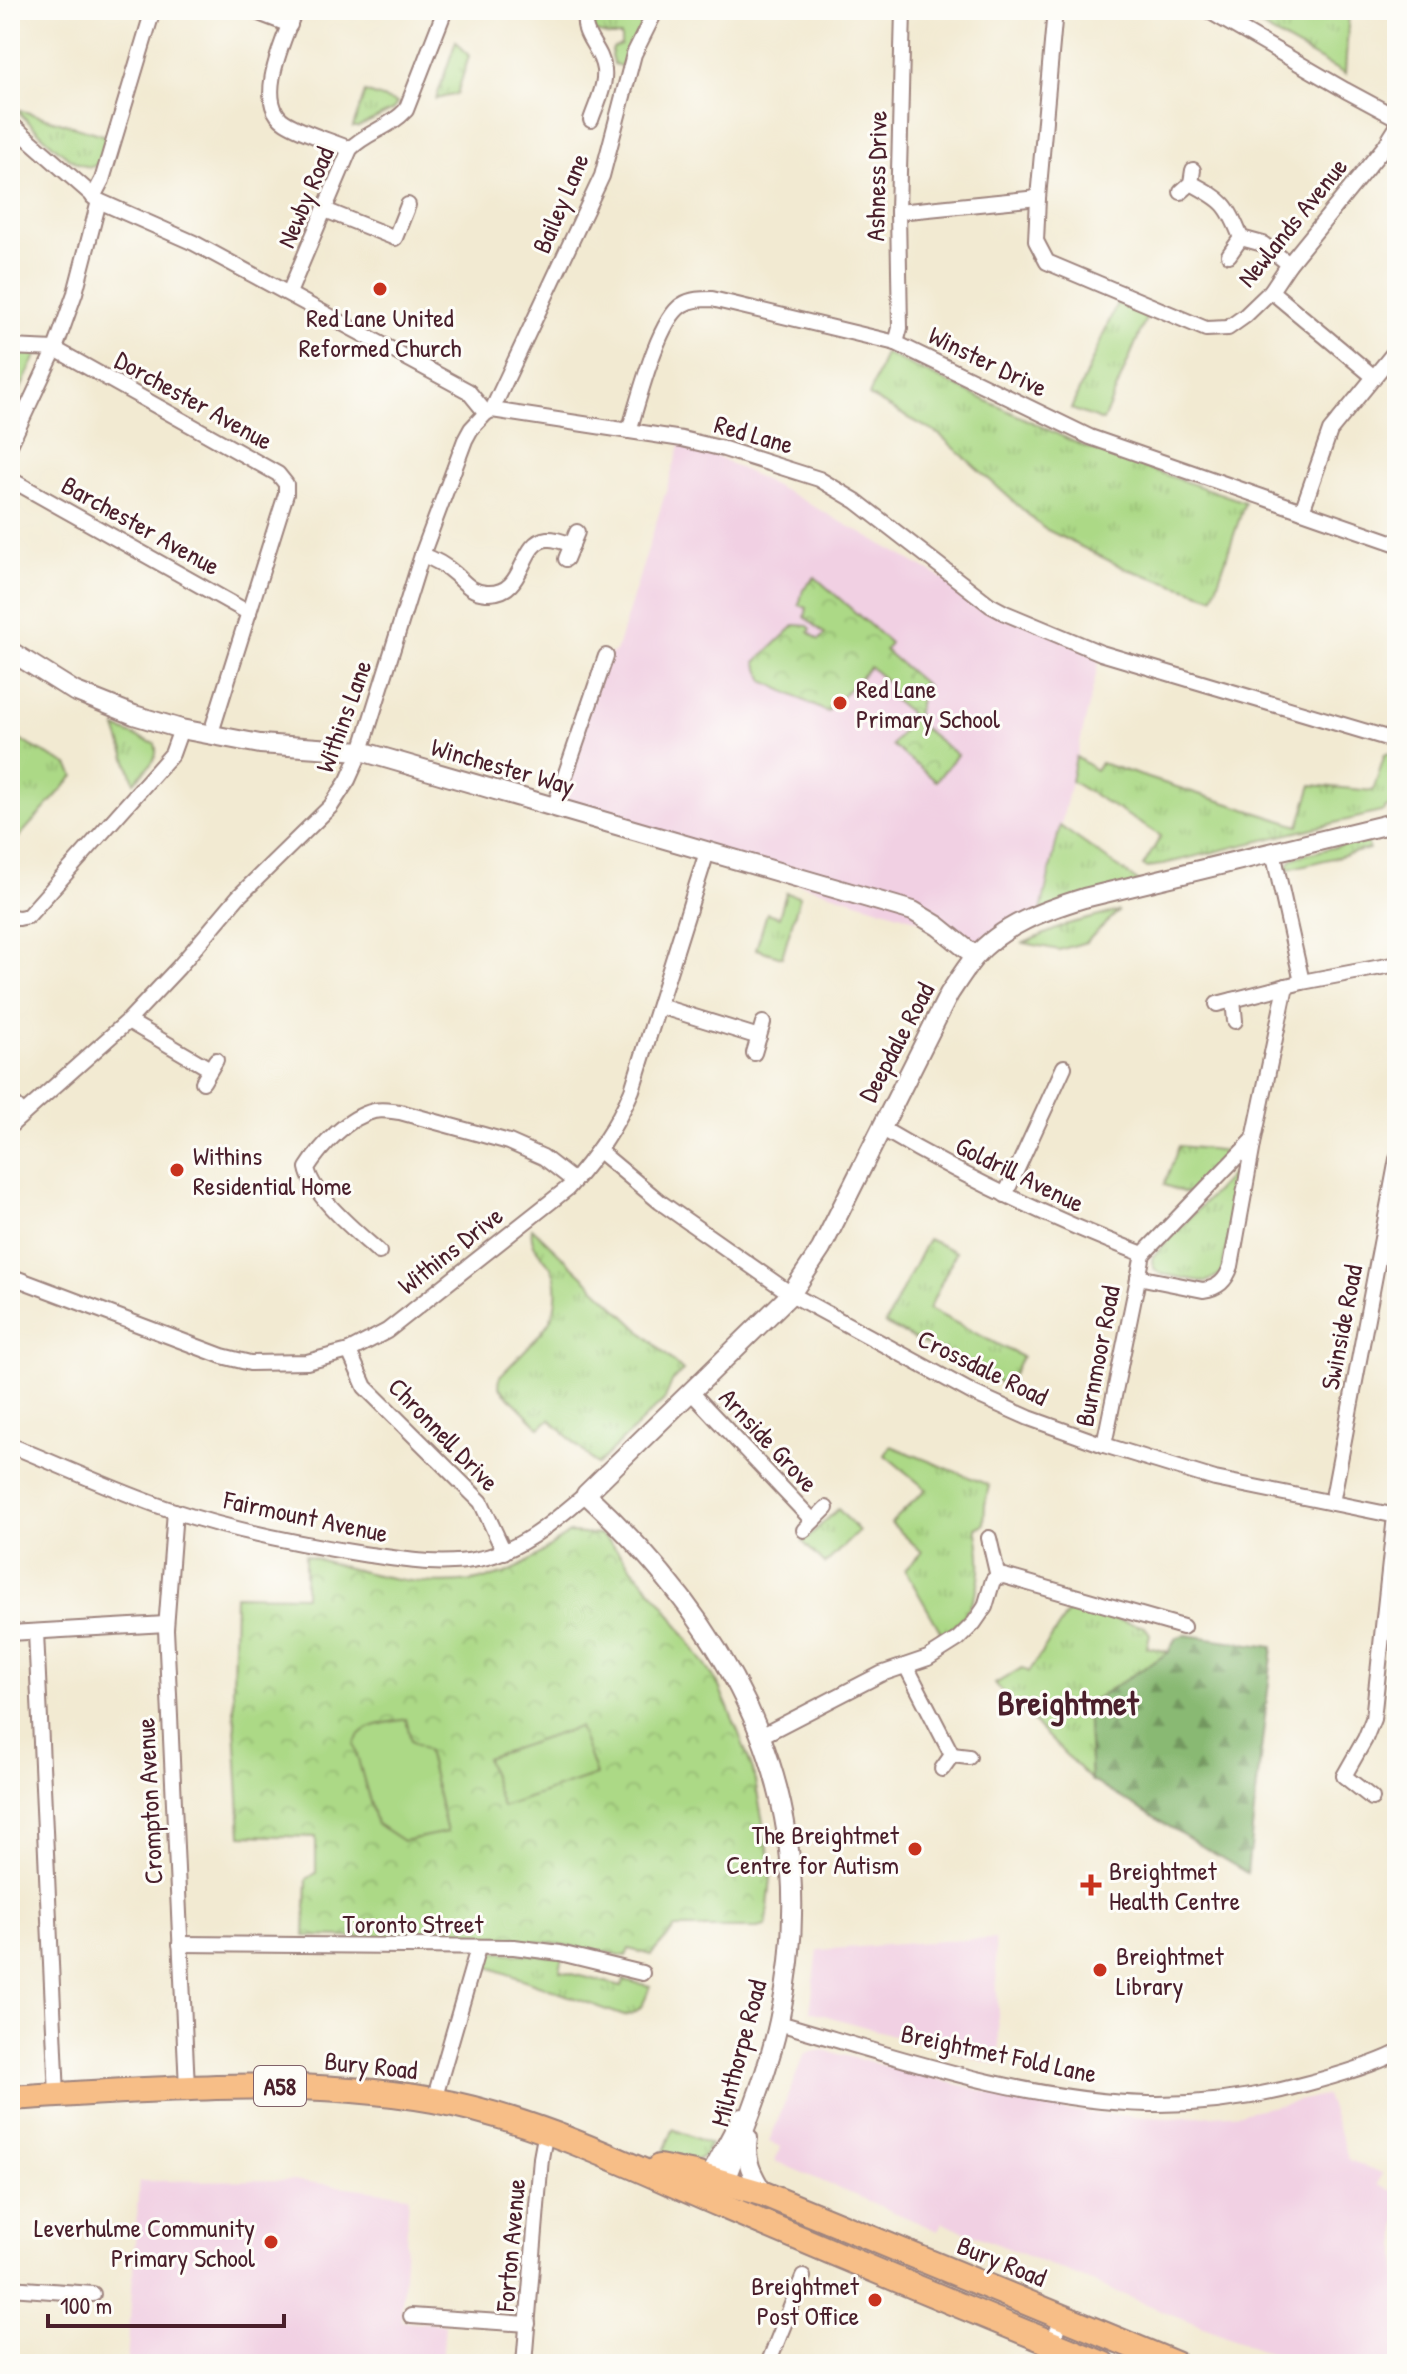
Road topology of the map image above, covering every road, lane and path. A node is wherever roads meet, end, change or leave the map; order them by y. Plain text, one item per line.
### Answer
1 (153, 10) edge
2 (251, 10) edge
3 (445, 10) edge
4 (586, 10) edge
5 (656, 10) edge
6 (903, 10) edge
7 (1055, 10) edge
8 (1207, 10) edge
9 (292, 17) edge
10 (1397, 118) edge
11 (591, 120) dead end
12 (11, 127) edge
13 (1397, 127) edge
14 (350, 149) junction
15 (1188, 182) dead end
16 (1038, 198) junction
17 (96, 199) junction
18 (408, 205) dead end
19 (325, 210) junction
20 (898, 212) junction
21 (1241, 238) junction
22 (1229, 255) dead end
23 (1289, 264) junction
24 (1271, 291) junction
25 (289, 293) junction
26 (896, 343) junction
27 (10, 347) edge
28 (55, 349) junction
29 (1397, 349) edge
30 (1374, 377) junction
31 (489, 411) junction
32 (629, 431) junction
33 (10, 445) edge
34 (10, 479) edge
35 (1302, 511) junction
36 (1397, 544) edge
37 (422, 555) junction
38 (566, 559) dead end
39 (249, 613) junction
40 (10, 651) edge
41 (606, 656) dead end
42 (181, 729) junction
43 (210, 736) junction
44 (1397, 741) edge
45 (361, 751) junction
46 (554, 808) junction
47 (1397, 822) edge
48 (707, 852) junction
49 (1273, 852) junction
50 (10, 917) edge
51 (975, 956) junction
52 (1397, 964) edge
53 (1302, 982) junction
54 (1286, 986) junction
55 (1233, 1000) junction
56 (1217, 1004) dead end
57 (659, 1006) junction
58 (128, 1021) junction
59 (1235, 1021) dead end
60 (754, 1053) dead end
61 (1064, 1067) dead end
62 (210, 1070) dead end
63 (10, 1100) edge
64 (23, 1114) junction
65 (10, 1126) edge
66 (881, 1128) junction
67 (1254, 1139) junction
68 (599, 1151) junction
69 (1397, 1159) edge
70 (574, 1181) junction
71 (1005, 1195) junction
72 (379, 1252) dead end
73 (1143, 1254) junction
74 (10, 1276) edge
75 (1138, 1277) junction
76 (791, 1294) junction
77 (349, 1351) junction
78 (691, 1392) junction
79 (10, 1445) edge
80 (1104, 1445) junction
81 (586, 1494) junction
82 (1332, 1503) junction
83 (826, 1508) dead end
84 (175, 1511) junction
85 (1396, 1516) edge
86 (989, 1538) dead end
87 (504, 1552) junction
88 (998, 1577) junction
89 (1166, 1622) junction
90 (166, 1624) junction
91 (1183, 1627) dead end
92 (36, 1632) junction
93 (10, 1633) edge
94 (1162, 1638) dead end
95 (906, 1666) junction
96 (761, 1736) junction
97 (952, 1755) junction
98 (969, 1757) dead end
99 (942, 1769) dead end
100 (1372, 1798) dead end
101 (180, 1944) junction
102 (478, 1948) junction
103 (642, 1973) dead end
104 (779, 2023) junction
105 (1397, 2053) edge
106 (187, 2088) junction
107 (57, 2096) junction
108 (757, 2096) junction
109 (10, 2098) edge
110 (434, 2100) junction
111 (546, 2131) junction
112 (716, 2192) junction
113 (764, 2194) junction
114 (803, 2277) dead end
115 (10, 2288) edge
116 (93, 2294) dead end
117 (411, 2316) dead end
118 (1063, 2317) junction
119 (528, 2324) junction
120 (1048, 2354) edge
121 (524, 2364) edge
122 (768, 2364) edge
123 (1103, 2364) edge
124 (1176, 2364) edge

1 - 17 street
2 - 9 street
3 - 14 street, Newby Road
4 - 11 street, Bailey Lane
5 - 31 street, Bailey Lane
6 - 20 street, Ashness Drive
7 - 16 street, Newlands Avenue
8 - 10 street
9 - 14 street
12 - 17 street
13 - 23 street, Newlands Avenue
14 - 19 street, Newby Road
15 - 21 street
16 - 20 street
16 - 24 street, Newlands Avenue
17 - 25 street
17 - 28 street
18 - 19 street
19 - 25 street, Newby Road
20 - 26 street, Ashness Drive
21 - 22 street
21 - 23 street
23 - 24 street, Newlands Avenue
24 - 30 street
25 - 31 street
26 - 32 street, Winster Drive
26 - 35 street, Winster Drive
27 - 28 street
28 - 33 street
28 - 39 street, Dorchester Avenue
29 - 30 street
30 - 35 street
31 - 32 street, Red Lane
31 - 37 street, Withins Lane
32 - 44 street, Red Lane
34 - 39 street, Barchester Avenue
35 - 36 street, Winster Drive
37 - 38 street
37 - 45 street, Withins Lane
39 - 43 street, Dorchester Avenue
40 - 42 street, Winchester Way
41 - 46 street
42 - 43 street, Winchester Way
42 - 50 street
43 - 45 street, Winchester Way
45 - 46 street, Winchester Way
45 - 58 street, Withins Lane
46 - 48 street, Winchester Way
47 - 49 street, Deepdale Road
48 - 51 street, Winchester Way
48 - 57 street, Withins Drive
49 - 51 street, Deepdale Road
49 - 53 street
51 - 66 street, Deepdale Road
52 - 53 street
53 - 54 street
54 - 55 street
54 - 67 street, Burnmoor Road
55 - 56 street
55 - 59 street
57 - 60 street
57 - 68 street, Withins Drive
58 - 62 street
58 - 64 street, Withins Lane
61 - 71 street
63 - 64 street
64 - 65 street, Withins Lane
66 - 71 street, Goldrill Avenue
66 - 76 street, Deepdale Road
67 - 73 street
67 - 75 street, Burnmoor Road
68 - 70 street, Withins Drive
68 - 76 street, Crossdale Road
69 - 82 street, Swinside Road
70 - 72 street
70 - 77 street, Withins Drive
71 - 73 street, Goldrill Avenue
73 - 75 street, Burnmoor Road
74 - 77 street, Withins Drive
75 - 80 street, Burnmoor Road
76 - 78 street, Deepdale Road
76 - 80 street, Crossdale Road
77 - 87 street, Chronnell Drive
78 - 81 street, Deepdale Road
78 - 83 street, Arnside Grove
79 - 84 street, Fairmount Avenue
80 - 82 street, Crossdale Road
81 - 87 street, Fairmount Avenue
81 - 96 street, Milnthorpe Road
82 - 85 street, Crossdale Road
84 - 87 street, Fairmount Avenue
84 - 90 street, Crompton Avenue
85 - 100 street
86 - 88 street
88 - 89 street
88 - 95 street
89 - 91 street
89 - 94 street
90 - 92 street
90 - 101 street, Crompton Avenue
92 - 93 street
92 - 107 street
95 - 96 street
95 - 97 street
96 - 104 street, Milnthorpe Road
97 - 98 street
97 - 99 street
101 - 102 street, Toronto Street
101 - 106 street, Crompton Avenue
102 - 103 street, Toronto Street
102 - 110 street
104 - 105 street, Breightmet Fold Lane
104 - 108 street, Milnthorpe Road
106 - 107 highway, Bury Road / A58
106 - 110 highway, Bury Road / A58
107 - 109 highway, Bury Road / A58
108 - 112 street, Milnthorpe Road
108 - 113 street
110 - 111 highway, Bury Road / A58
111 - 112 highway, Bury Road / A58
111 - 119 street, Forton Avenue
112 - 113 highway, Bury Road / A58
112 - 120 highway, Bury Road / A58
113 - 118 highway, Bury Road / A58
114 - 122 street
115 - 116 street
117 - 119 street
118 - 120 street
118 - 124 highway, Bury Road / A58
119 - 121 street, Forton Avenue
120 - 123 highway, Bury Road / A58

